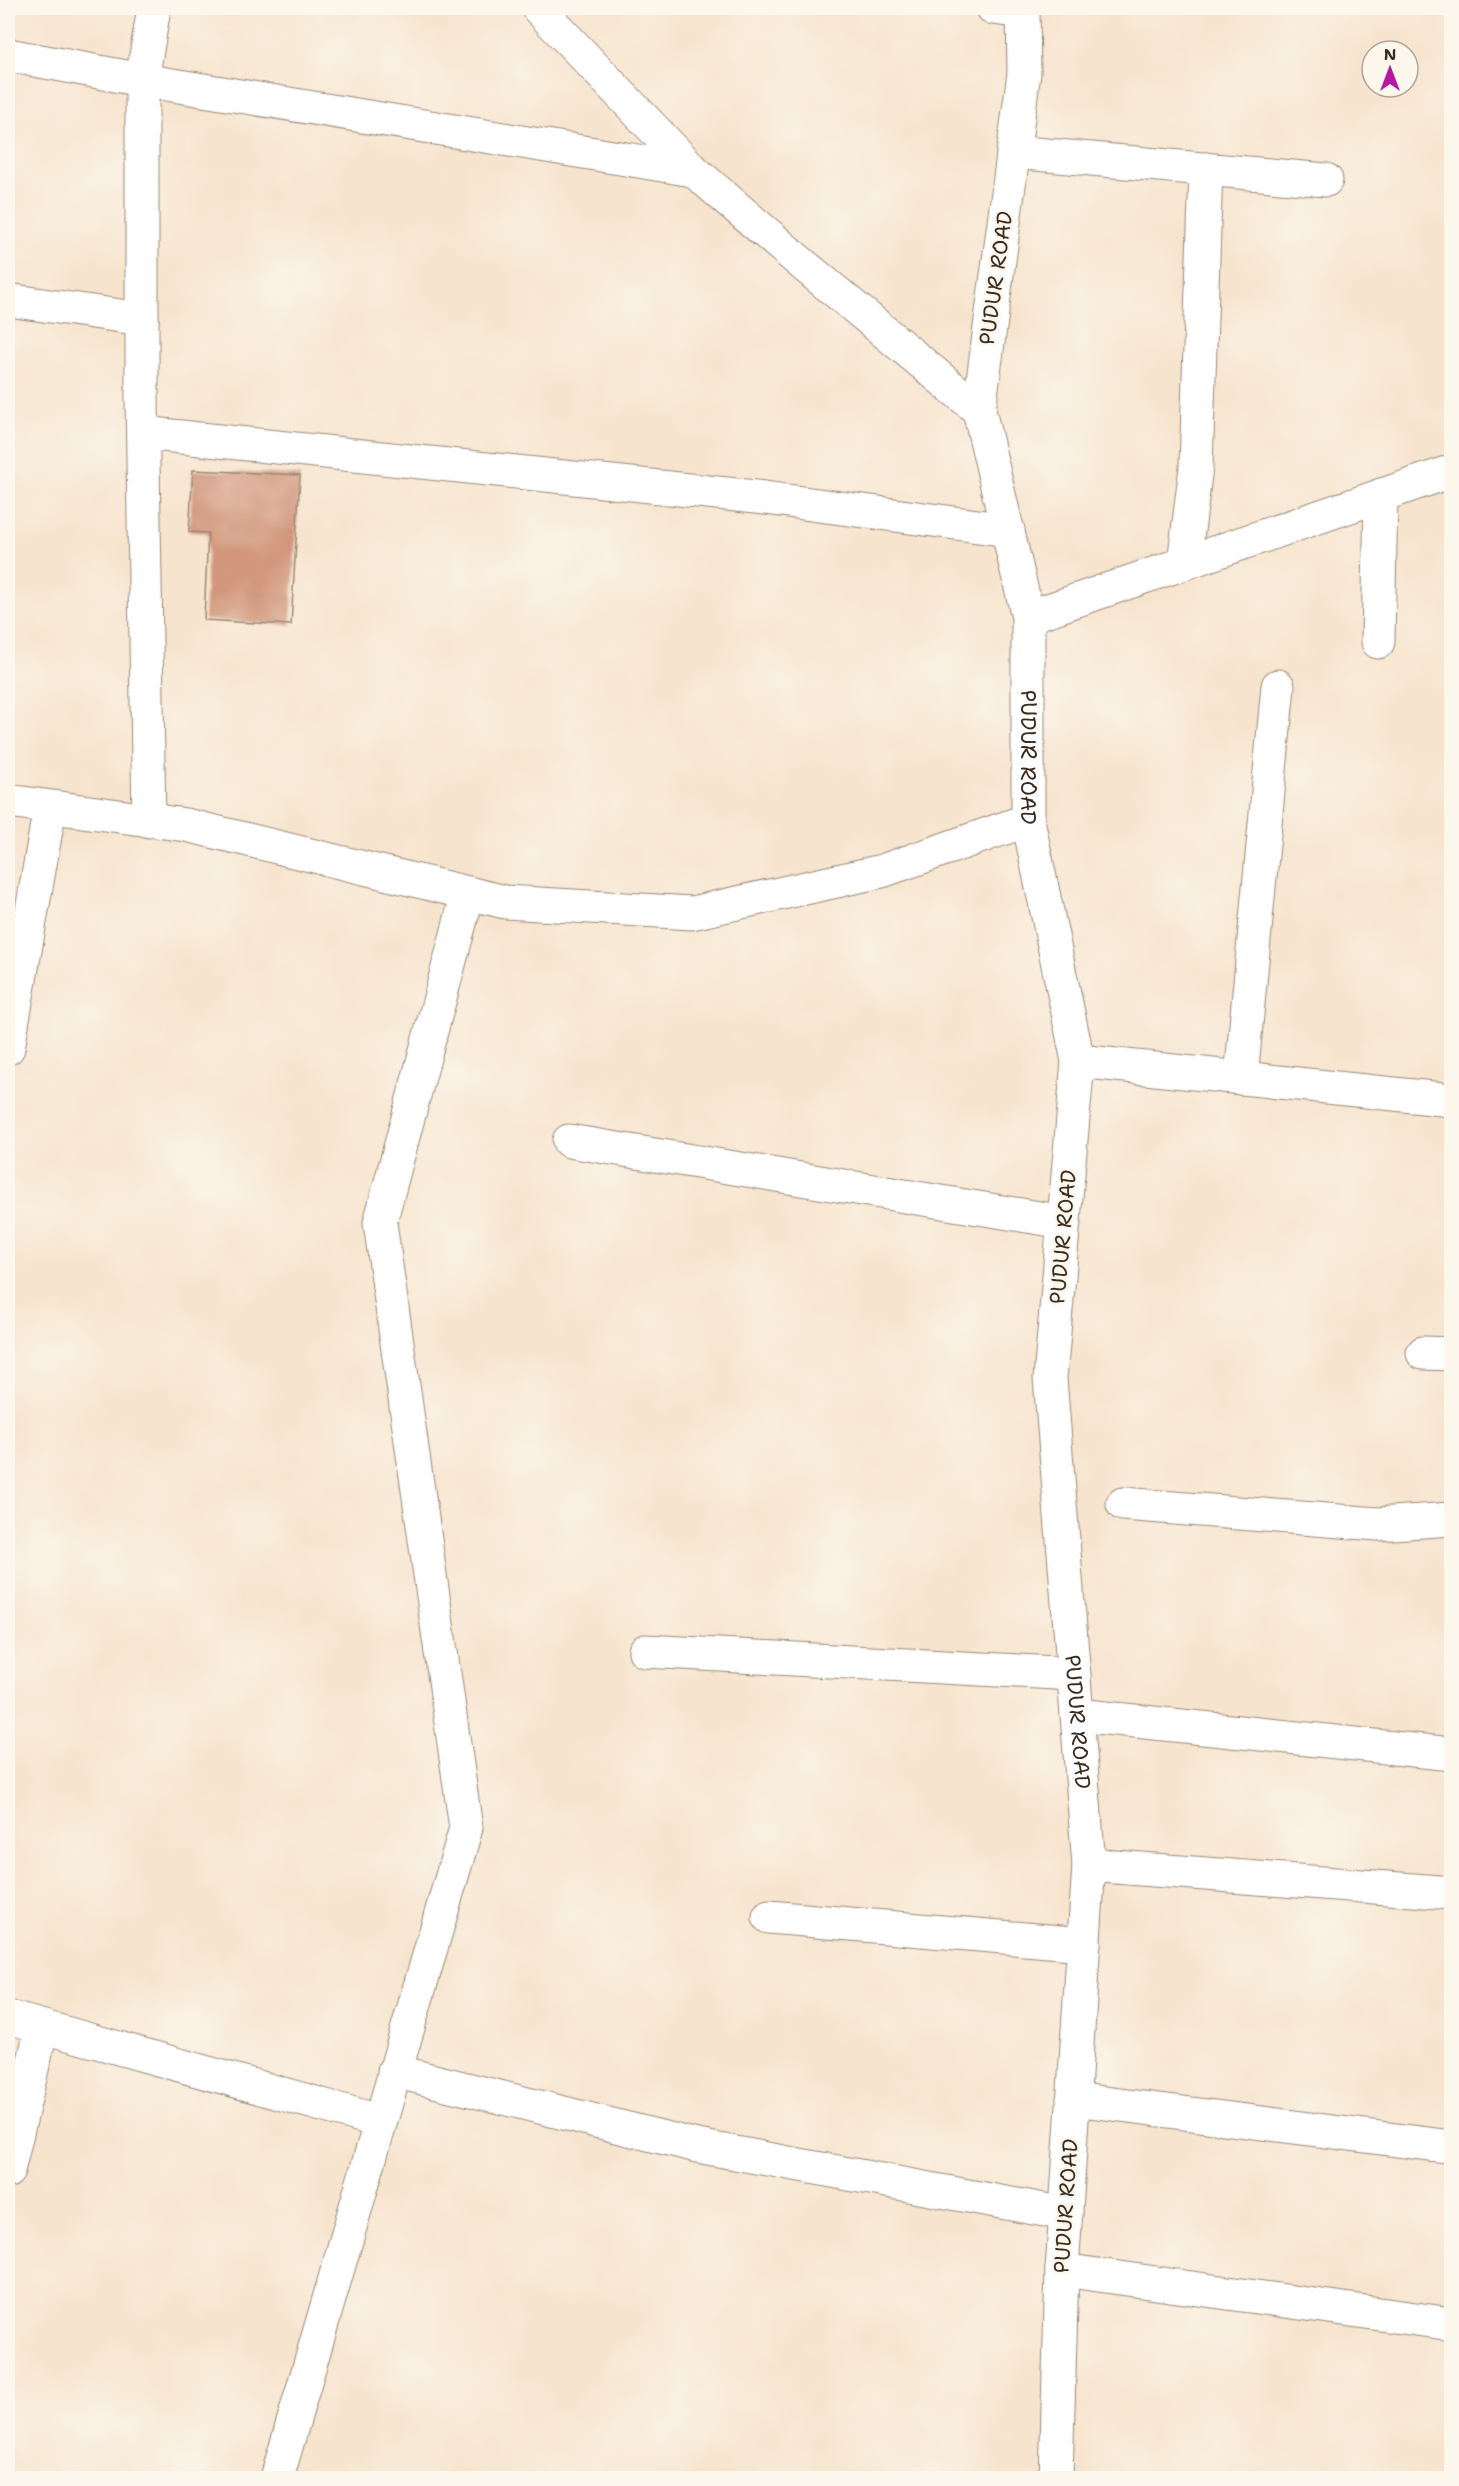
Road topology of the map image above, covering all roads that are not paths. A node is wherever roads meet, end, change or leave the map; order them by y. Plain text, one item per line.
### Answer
1 (154, 8) edge
2 (538, 8) edge
3 (1013, 9) edge
4 (8, 55) edge
5 (142, 80) junction
6 (1013, 152) junction
7 (1206, 169) junction
8 (693, 170) junction
9 (1326, 180) dead end
10 (8, 300) edge
11 (142, 319) junction
12 (979, 410) junction
13 (143, 433) junction
14 (1452, 471) edge
15 (1381, 495) junction
16 (1008, 530) junction
17 (1184, 563) junction
18 (1028, 618) junction
19 (1378, 642) dead end
20 (1278, 686) dead end
21 (8, 801) edge
22 (50, 807) junction
23 (1028, 820) junction
24 (149, 821) junction
25 (468, 893) junction
26 (8, 1048) edge
27 (1078, 1061) junction
28 (1241, 1078) junction
29 (1452, 1100) edge
30 (569, 1141) dead end
31 (1064, 1222) junction
32 (1123, 1504) dead end
33 (1452, 1519) edge
34 (645, 1651) dead end
35 (1074, 1674) junction
36 (1077, 1715) junction
37 (1452, 1754) edge
38 (1089, 1865) junction
39 (1452, 1893) edge
40 (769, 1917) dead end
41 (1084, 1944) junction
42 (8, 2017) edge
43 (42, 2027) junction
44 (394, 2071) junction
45 (1073, 2098) junction
46 (379, 2121) junction
47 (1452, 2147) edge
48 (8, 2171) edge
49 (1066, 2214) junction
50 (1062, 2270) junction
51 (1452, 2324) edge
52 (277, 2478) edge
53 (1056, 2478) edge

1 - 5 street
2 - 8 street
3 - 6 street, PUDUR ROAD
4 - 5 street
5 - 8 street
5 - 11 street
6 - 7 street
6 - 12 street, PUDUR ROAD
7 - 9 street
7 - 17 street
8 - 12 street
10 - 11 street
11 - 13 street
12 - 16 street, PUDUR ROAD
13 - 16 street
13 - 24 street
14 - 15 street
15 - 17 street
15 - 19 street
16 - 18 street, PUDUR ROAD
17 - 18 street
18 - 23 street, PUDUR ROAD
20 - 28 street
21 - 22 street
22 - 24 street
22 - 26 street
23 - 25 street
23 - 27 street, PUDUR ROAD
24 - 25 street
25 - 44 street
27 - 28 street
27 - 31 street, PUDUR ROAD
28 - 29 street
30 - 31 street
31 - 35 street, PUDUR ROAD
32 - 33 street
34 - 35 street
35 - 36 street, PUDUR ROAD
36 - 37 street
36 - 38 street, PUDUR ROAD
38 - 39 street
38 - 41 street, PUDUR ROAD
40 - 41 street
41 - 45 street, PUDUR ROAD
42 - 43 street
43 - 46 street
43 - 48 street
44 - 46 street
44 - 49 street
45 - 47 street
45 - 49 street, PUDUR ROAD
46 - 52 street
49 - 50 street, PUDUR ROAD
50 - 51 street
50 - 53 street, PUDUR ROAD

